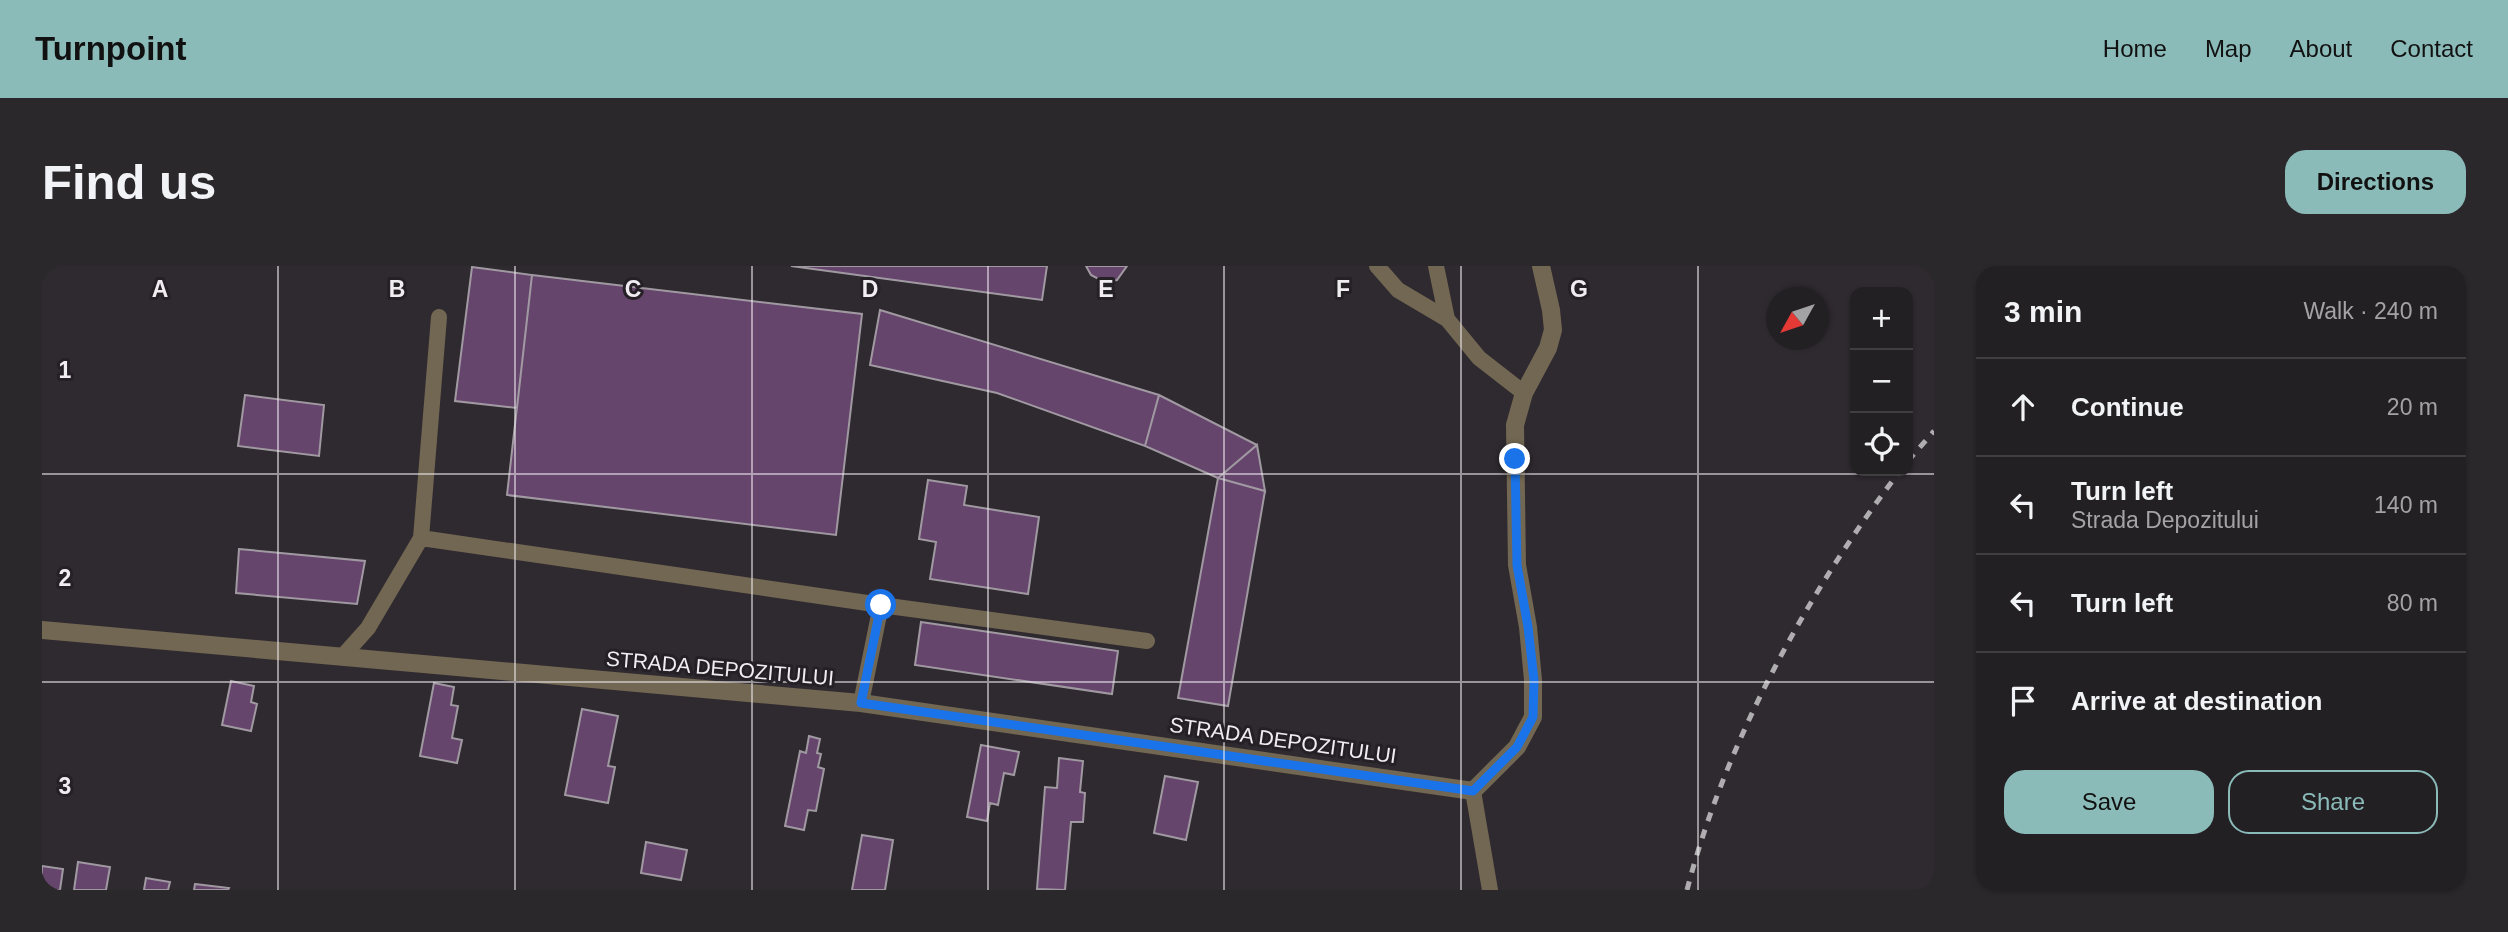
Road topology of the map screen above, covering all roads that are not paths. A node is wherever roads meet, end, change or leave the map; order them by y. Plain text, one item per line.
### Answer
1 (1377, 266) edge
2 (1436, 266) edge
3 (1541, 266) edge
4 (439, 317) dead end
5 (1447, 319) junction
6 (1524, 393) junction
7 (421, 538) junction
8 (881, 605) junction
9 (42, 630) edge
10 (1147, 641) dead end
11 (342, 657) junction
12 (861, 703) junction
13 (1473, 791) junction
14 (1490, 890) edge

1 - 5 lane
2 - 5 lane
3 - 6 street
4 - 7 lane
5 - 6 lane
6 - 13 street
7 - 8 lane
7 - 11 lane
8 - 10 lane
8 - 12 lane
9 - 11 street, STRADA DEPOZITULUI
11 - 12 street, STRADA DEPOZITULUI
12 - 13 street, STRADA DEPOZITULUI
13 - 14 lane

